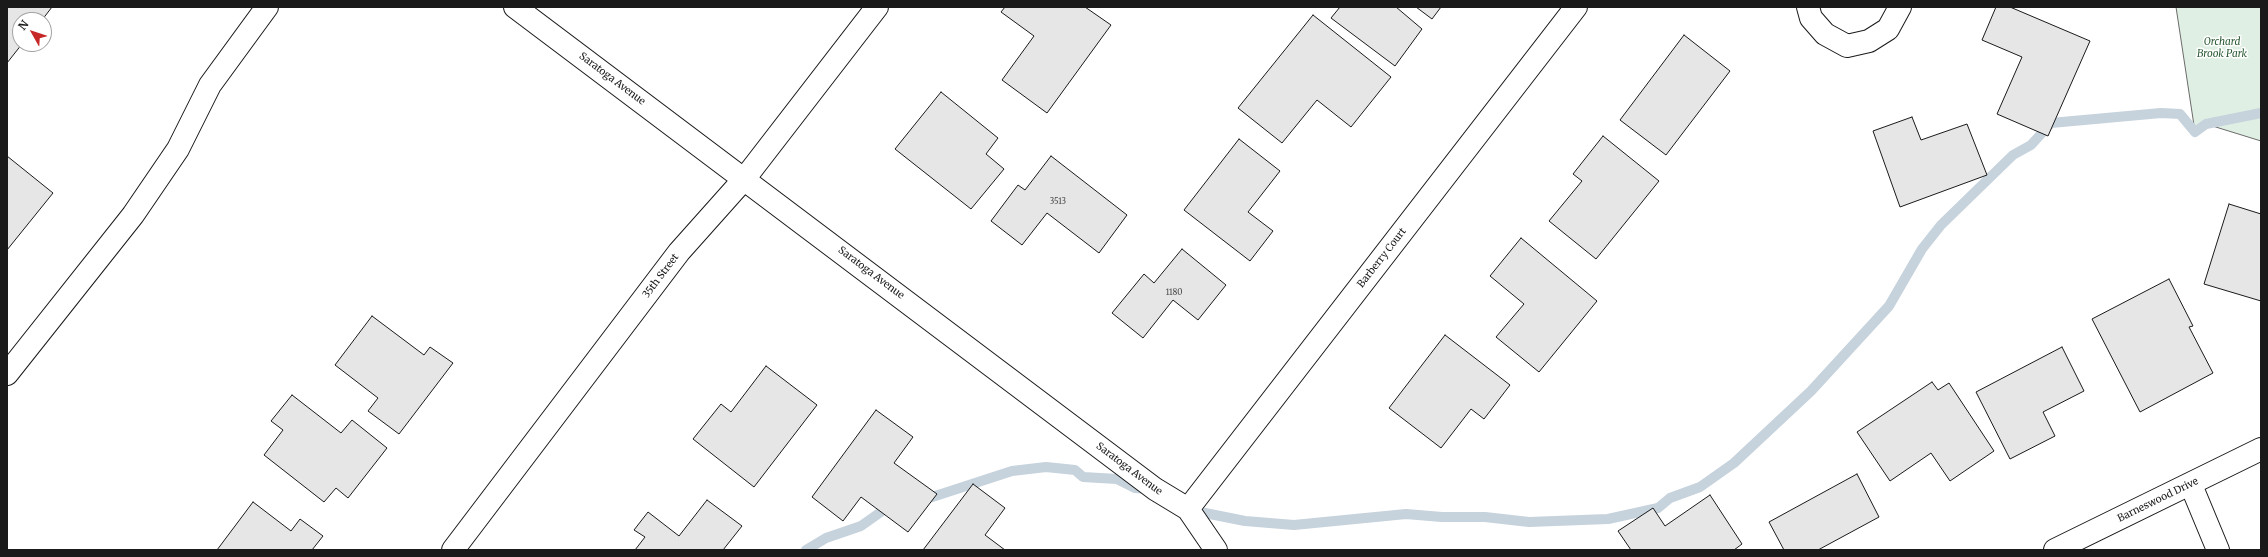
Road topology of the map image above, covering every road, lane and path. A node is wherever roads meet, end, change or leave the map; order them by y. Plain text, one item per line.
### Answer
1 (267, 7) edge
2 (515, 7) edge
3 (876, 7) edge
4 (1576, 7) edge
5 (1808, 7) edge
6 (1900, 7) edge
7 (745, 178) junction
8 (7, 374) edge
9 (2261, 450) edge
10 (2191, 485) junction
11 (1188, 509) junction
12 (453, 550) edge
13 (1216, 550) edge
14 (2055, 550) edge
15 (2218, 550) edge

1 - 8 street
2 - 7 street, Saratoga Avenue
3 - 7 street, 35th Street
4 - 11 street, Barberry Court
5 - 6 street
7 - 11 street, Saratoga Avenue
7 - 12 street, 35th Street
9 - 10 street, Barneswood Drive
10 - 14 street, Barneswood Drive
10 - 15 street
11 - 13 street, Saratoga Avenue

